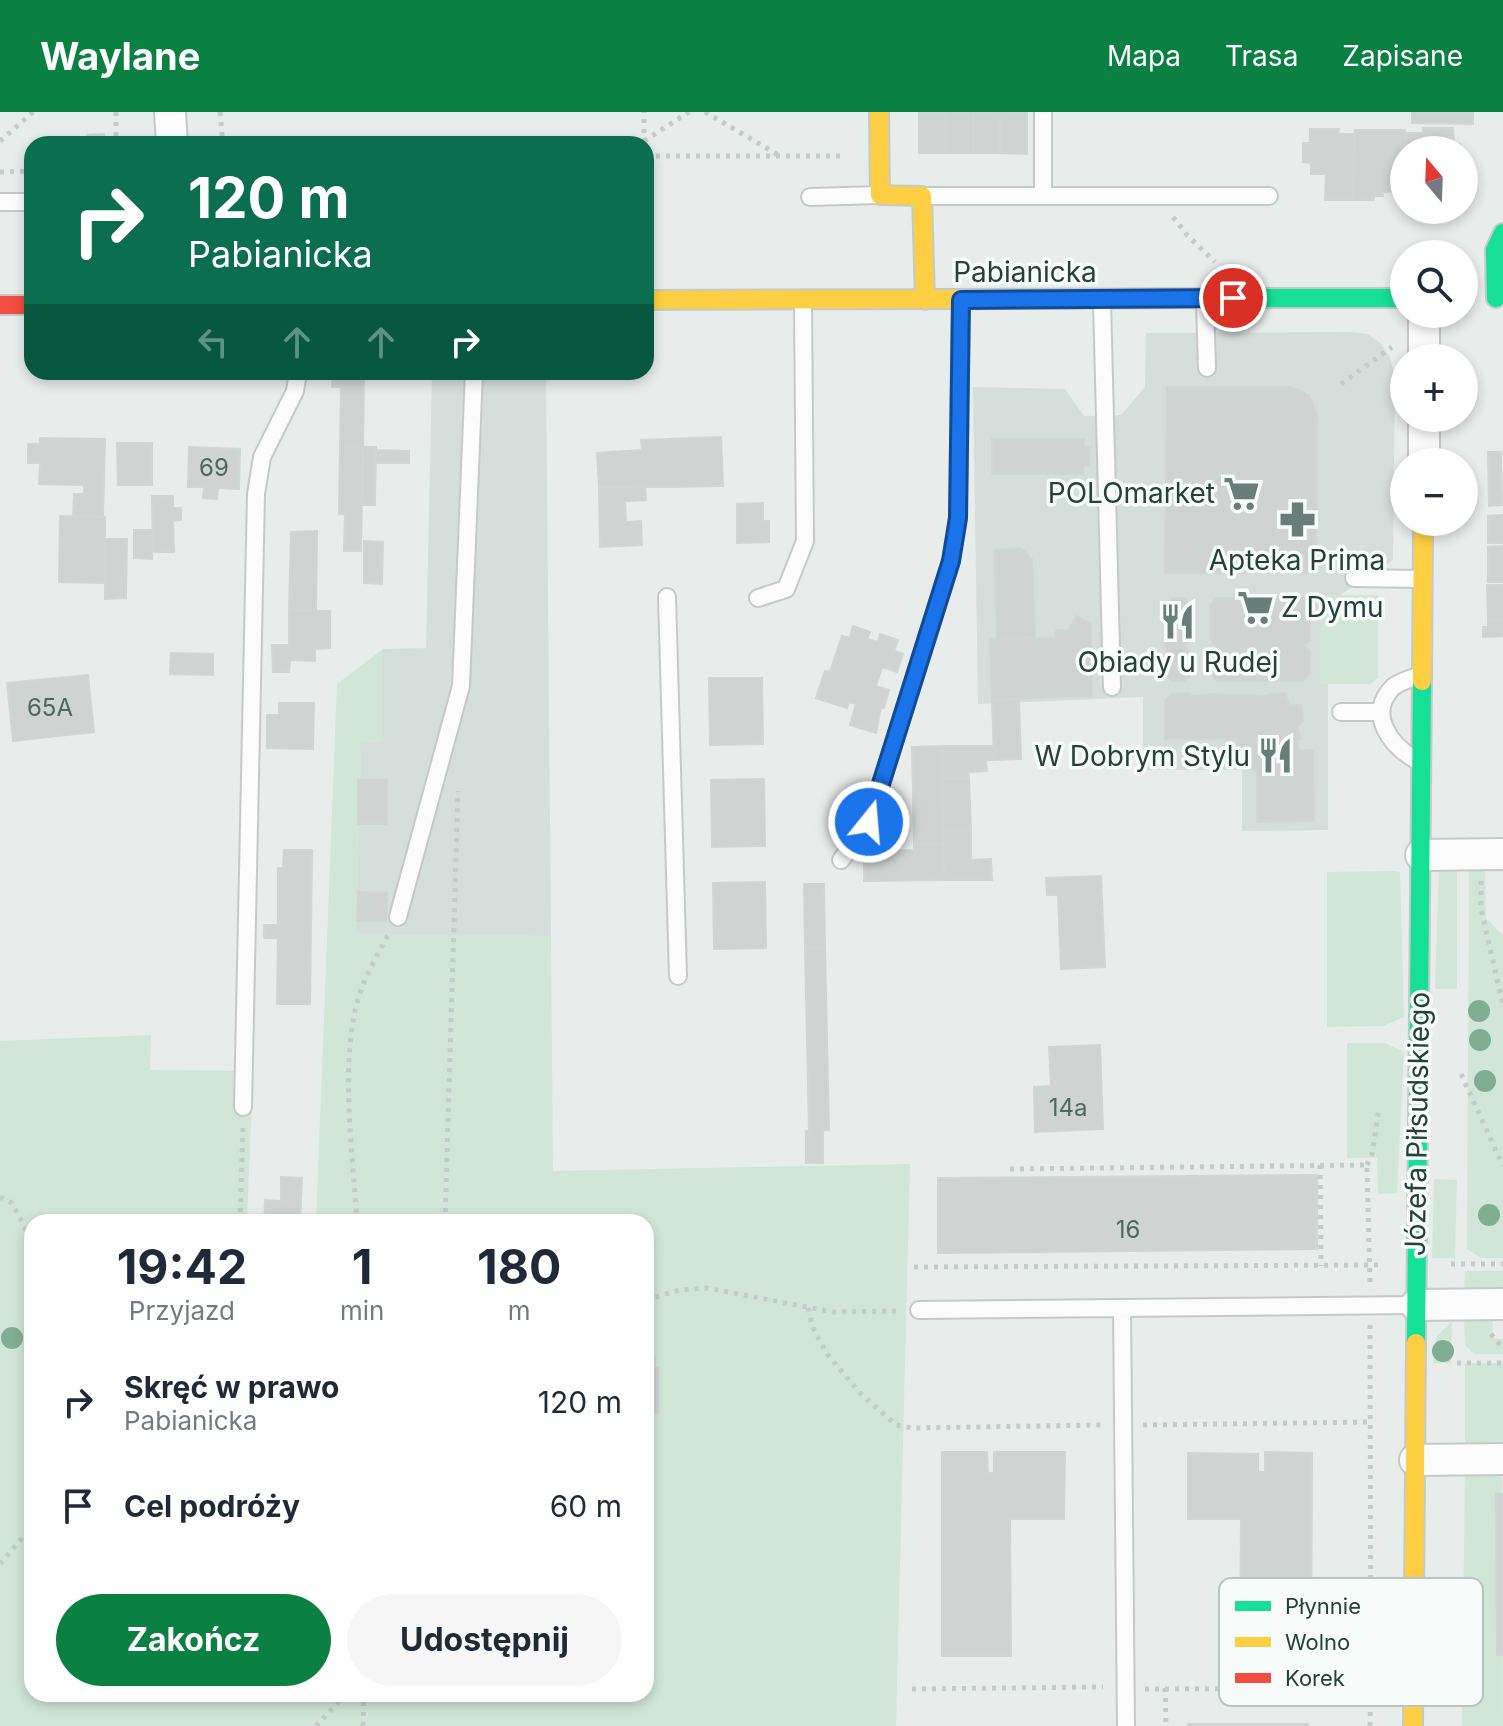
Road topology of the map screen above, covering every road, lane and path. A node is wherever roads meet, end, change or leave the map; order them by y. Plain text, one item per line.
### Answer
1 (33, 112) edge
2 (116, 112) edge
3 (170, 112) edge
4 (220, 112) edge
5 (644, 112) edge
6 (689, 112) edge
7 (705, 112) edge
8 (879, 112) edge
9 (1043, 112) edge
10 (116, 136) edge
11 (172, 136) edge
12 (222, 136) edge
13 (644, 136) edge
14 (653, 136) edge
15 (0, 141) edge
16 (654, 156) edge
17 (781, 156) junction
18 (880, 156) junction
19 (24, 171) edge
20 (0, 172) edge
21 (880, 195) junction
22 (1043, 195) junction
23 (1156, 195) junction
24 (922, 196) junction
25 (1269, 196) dead end
26 (810, 197) dead end
27 (0, 202) edge
28 (24, 202) edge
29 (1503, 233) edge
30 (1220, 266) dead end
31 (1205, 298) junction
32 (1390, 298) edge
33 (1478, 298) edge
34 (1500, 298) edge
35 (654, 300) edge
36 (925, 300) junction
37 (961, 300) junction
38 (1102, 300) junction
39 (803, 301) junction
40 (0, 305) edge
41 (24, 305) edge
42 (1390, 348) edge
43 (1207, 368) dead end
44 (297, 380) edge
45 (474, 380) edge
46 (1341, 384) dead end
47 (1423, 536) edge
48 (1354, 578) dead end
49 (1422, 579) junction
50 (667, 597) dead end
51 (758, 598) dead end
52 (1422, 674) junction
53 (1112, 687) dead end
54 (1341, 712) dead end
55 (1381, 712) junction
56 (1421, 763) junction
57 (458, 781) dead end
58 (1492, 854) edge
59 (1421, 855) junction
60 (841, 860) dead end
61 (398, 917) joint
62 (678, 976) dead end
63 (1503, 1005) edge
64 (1461, 1074) dead end
65 (243, 1107) joint
66 (1320, 1165) junction
67 (1503, 1166) edge
68 (1010, 1169) dead end
69 (0, 1197) edge
70 (240, 1214) edge
71 (357, 1214) edge
72 (445, 1214) edge
73 (24, 1226) edge
74 (1416, 1264) junction
75 (1503, 1264) edge
76 (1369, 1265) junction
77 (1321, 1266) junction
78 (914, 1267) dead end
79 (654, 1298) edge
80 (1503, 1304) edge
81 (1416, 1305) junction
82 (1370, 1306) junction
83 (808, 1308) junction
84 (1122, 1308) junction
85 (919, 1310) joint
86 (1457, 1363) dead end
87 (1503, 1363) edge
88 (913, 1428) dead end
89 (1503, 1459) edge
90 (1415, 1460) junction
91 (24, 1536) edge
92 (0, 1564) edge
93 (1371, 1578) edge
94 (1414, 1578) edge
95 (1165, 1688) dead end
96 (338, 1702) edge
97 (364, 1702) edge
98 (1371, 1706) edge
99 (1413, 1706) edge
100 (316, 1726) edge
101 (363, 1726) edge
102 (1126, 1726) edge
103 (1166, 1726) edge
104 (1370, 1726) edge
105 (1413, 1726) edge

1 - 15 path
2 - 10 path
3 - 11 street
4 - 12 path
5 - 13 path
6 - 14 path
7 - 17 path
8 - 18 street
9 - 22 lane
16 - 17 path
17 - 18 path
18 - 21 street
19 - 20 path
21 - 24 street
21 - 26 lane
22 - 23 lane
22 - 24 lane
23 - 25 lane
23 - 30 path
24 - 36 street
27 - 28 lane
29 - 34 street
31 - 32 street, Pabianicka
31 - 38 street, Pabianicka
31 - 43 lane
33 - 34 street
35 - 39 street, Pabianicka
36 - 37 street, Pabianicka
36 - 39 street, Pabianicka
37 - 38 street, Pabianicka
37 - 60 lane
38 - 53 lane
39 - 51 lane
40 - 41 street
42 - 46 path
44 - 65 lane
45 - 61 lane
47 - 49 street, Józefa Piłsudskiego
48 - 49 lane
49 - 52 street, Józefa Piłsudskiego
50 - 62 lane
52 - 55 lane
52 - 56 street, Józefa Piłsudskiego
54 - 55 lane
55 - 56 lane
56 - 59 street, Józefa Piłsudskiego
57 - 72 path
58 - 59 street
58 - 63 path
59 - 74 street, Józefa Piłsudskiego
61 - 71 path
64 - 67 path
65 - 70 path
66 - 68 path
66 - 76 path
66 - 77 path
69 - 73 path
74 - 75 path
74 - 76 path
74 - 81 street, Józefa Piłsudskiego
76 - 77 path
76 - 82 path
77 - 78 path
79 - 83 path
80 - 81 street
81 - 82 lane
81 - 90 street, Józefa Piłsudskiego
82 - 84 lane
82 - 93 path
83 - 85 path
83 - 88 path
84 - 85 lane
84 - 102 lane
86 - 87 path
89 - 90 street
90 - 94 street, Józefa Piłsudskiego
91 - 92 path
95 - 103 path
96 - 100 path
97 - 101 path
98 - 104 path
99 - 105 street, Józefa Piłsudskiego

